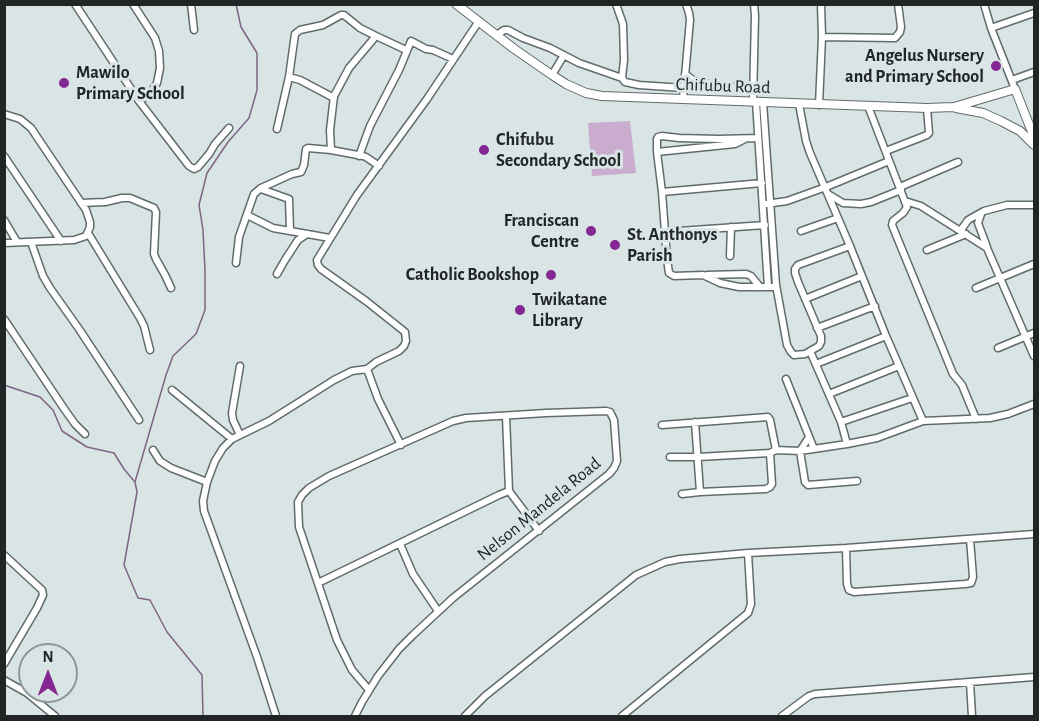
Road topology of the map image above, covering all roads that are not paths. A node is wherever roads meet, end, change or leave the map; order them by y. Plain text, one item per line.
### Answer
1 (75, 4) edge
2 (133, 4) edge
3 (190, 4) edge
4 (456, 4) edge
5 (616, 4) edge
6 (686, 4) edge
7 (754, 4) edge
8 (821, 4) edge
9 (898, 4) edge
10 (984, 4) edge
11 (1035, 13) edge
12 (479, 21) junction
13 (992, 28) junction
14 (194, 30) dead end
15 (497, 35) junction
16 (376, 36) junction
17 (822, 37) junction
18 (522, 38) junction
19 (513, 48) junction
20 (406, 50) junction
21 (564, 55) junction
22 (453, 59) junction
23 (1035, 72) edge
24 (685, 74) junction
25 (552, 75) junction
26 (289, 77) junction
27 (622, 78) junction
28 (1012, 80) junction
29 (753, 87) junction
30 (684, 88) junction
31 (1015, 89) junction
32 (334, 98) junction
33 (683, 99) junction
34 (139, 101) junction
35 (757, 102) junction
36 (799, 104) junction
37 (819, 105) junction
38 (868, 106) junction
39 (954, 107) junction
40 (927, 108) junction
41 (4, 114) edge
42 (229, 128) dead end
43 (277, 129) dead end
44 (1035, 137) edge
45 (758, 138) junction
46 (746, 139) junction
47 (1035, 145) edge
48 (331, 150) junction
49 (886, 151) junction
50 (657, 152) junction
51 (4, 156) edge
52 (359, 156) junction
53 (889, 161) junction
54 (958, 162) dead end
55 (764, 164) junction
56 (379, 166) junction
57 (762, 183) junction
58 (261, 188) junction
59 (900, 189) junction
60 (827, 191) junction
61 (662, 192) junction
62 (905, 201) junction
63 (81, 203) junction
64 (766, 204) junction
65 (1035, 205) edge
66 (981, 214) junction
67 (247, 215) junction
68 (838, 218) junction
69 (4, 220) edge
70 (765, 225) junction
71 (731, 227) junction
72 (290, 231) junction
73 (801, 231) dead end
74 (665, 232) junction
75 (964, 232) junction
76 (88, 233) junction
77 (307, 234) junction
78 (330, 238) junction
79 (62, 241) junction
80 (17, 242) junction
81 (31, 242) junction
82 (769, 242) junction
83 (4, 243) edge
84 (850, 246) junction
85 (987, 248) junction
86 (927, 250) dead end
87 (730, 256) dead end
88 (236, 263) dead end
89 (1035, 264) edge
90 (277, 274) dead end
91 (703, 275) junction
92 (862, 276) junction
93 (1000, 278) junction
94 (776, 285) junction
95 (760, 287) junction
96 (768, 287) junction
97 (171, 288) dead end
98 (976, 288) dead end
99 (805, 299) junction
100 (874, 306) junction
101 (4, 319) edge
102 (817, 328) junction
103 (1035, 333) edge
104 (885, 336) junction
105 (1025, 337) junction
106 (998, 348) dead end
107 (150, 350) dead end
108 (810, 351) junction
109 (1035, 356) edge
110 (816, 364) junction
111 (240, 366) dead end
112 (899, 366) junction
113 (367, 369) junction
114 (786, 379) dead end
115 (172, 390) dead end
116 (829, 394) junction
117 (912, 398) junction
118 (1035, 404) edge
119 (506, 416) junction
120 (976, 419) junction
121 (139, 420) dead end
122 (923, 421) junction
123 (695, 422) junction
124 (841, 422) junction
125 (662, 425) dead end
126 (85, 434) dead end
127 (240, 435) junction
128 (809, 437) junction
129 (232, 439) junction
130 (400, 444) junction
131 (847, 444) junction
132 (814, 449) junction
133 (153, 450) dead end
134 (773, 451) junction
135 (800, 451) junction
136 (670, 457) dead end
137 (698, 457) junction
138 (857, 481) dead end
139 (207, 482) junction
140 (509, 491) junction
141 (700, 492) junction
142 (682, 494) dead end
143 (539, 531) junction
144 (1035, 534) edge
145 (970, 539) junction
146 (400, 544) junction
147 (846, 548) junction
148 (748, 553) junction
149 (4, 555) edge
150 (318, 583) junction
151 (438, 611) junction
152 (4, 664) edge
153 (1035, 677) edge
154 (4, 680) edge
155 (970, 682) junction
156 (369, 690) junction
157 (55, 717) edge
158 (276, 717) edge
159 (355, 717) edge
160 (465, 717) edge
161 (622, 717) edge
162 (782, 717) edge
163 (972, 717) edge

1 - 34 street
2 - 34 street
3 - 14 street
4 - 12 main road, Chifubu Road
5 - 27 street
6 - 24 street
7 - 29 street
8 - 17 street
9 - 17 street
10 - 13 street
11 - 13 street
12 - 15 main road, Chifubu Road
12 - 22 street
13 - 28 street
15 - 18 street
15 - 19 main road, Chifubu Road
16 - 20 street
16 - 26 street
16 - 32 street
17 - 37 street
18 - 19 street
18 - 21 street
19 - 25 main road, Chifubu Road
20 - 22 street
20 - 52 street
21 - 25 street
21 - 27 street
22 - 56 street
23 - 28 street
24 - 29 street
24 - 30 street
25 - 33 main road, Chifubu Road
26 - 32 street
26 - 43 street
27 - 30 street
28 - 31 street
29 - 35 street
30 - 33 street
31 - 39 main road, Chifubu Road
31 - 44 main road
32 - 48 street
33 - 35 main road, Chifubu Road
34 - 42 street
35 - 36 main road, Chifubu Road
35 - 45 street
35 - 55 street
36 - 37 main road, Chifubu Road
36 - 60 street
37 - 38 main road, Chifubu Road
38 - 40 main road, Chifubu Road
38 - 49 street
39 - 40 main road, Chifubu Road
39 - 47 main road
40 - 49 street
41 - 63 street
45 - 46 street
45 - 55 street
46 - 50 street
46 - 50 street
48 - 52 street
48 - 58 street
49 - 53 street
50 - 61 street
51 - 79 street
52 - 56 street
53 - 59 street
53 - 60 street
54 - 59 street
55 - 57 street
55 - 64 street
56 - 78 street
57 - 61 street
57 - 64 street
58 - 67 street
58 - 72 street
59 - 60 street
59 - 62 street
60 - 64 street
60 - 68 street
61 - 74 street
62 - 75 street
62 - 120 street
63 - 76 street
63 - 97 street
64 - 70 street
64 - 82 street
65 - 66 street
66 - 75 street
66 - 85 street
67 - 72 street
67 - 88 street
68 - 73 street
68 - 84 street
69 - 80 street
70 - 71 street
70 - 82 street
71 - 74 street
71 - 87 street
72 - 77 street
74 - 91 street
75 - 85 street
75 - 86 street
76 - 79 street
76 - 107 street
77 - 78 street
77 - 90 street
78 - 113 street
79 - 81 street
80 - 81 street
80 - 83 street
81 - 121 street
82 - 94 street
82 - 96 street
84 - 92 street
84 - 99 street
85 - 93 street
89 - 93 street
91 - 95 street
91 - 95 street
92 - 99 street
92 - 100 street
93 - 98 street
93 - 105 street
94 - 96 street
94 - 108 street
95 - 96 street
99 - 102 street
100 - 102 street
100 - 104 street
101 - 126 street
102 - 108 street
103 - 105 street
104 - 110 street
104 - 112 street
105 - 106 street
105 - 109 street
108 - 110 street
110 - 116 street
111 - 127 street
112 - 116 street
112 - 117 street
113 - 127 street
113 - 130 street
114 - 128 street
115 - 129 street
116 - 124 street
117 - 122 street
117 - 124 street
118 - 120 street
119 - 130 street, Nelson Mandela Road
119 - 140 street
119 - 143 street, Nelson Mandela Road
120 - 122 street
122 - 131 street
123 - 125 street
123 - 134 street
123 - 137 street
124 - 131 street
127 - 129 street
128 - 132 street
128 - 135 street
129 - 139 street
130 - 150 street, Nelson Mandela Road
131 - 132 street
132 - 135 street
133 - 139 street
134 - 135 street
134 - 137 street
134 - 141 street
135 - 138 street
136 - 137 street
137 - 141 street
139 - 158 street
140 - 143 street
140 - 146 street
141 - 142 street
143 - 151 street, Nelson Mandela Road
144 - 145 street
145 - 147 street
145 - 147 street
146 - 150 street
146 - 151 street
147 - 148 street
148 - 160 street
148 - 161 street
149 - 152 street
150 - 156 street, Nelson Mandela Road
151 - 156 street, Nelson Mandela Road
153 - 155 street
154 - 157 street
155 - 162 street
155 - 163 street
156 - 159 street, Nelson Mandela Road

